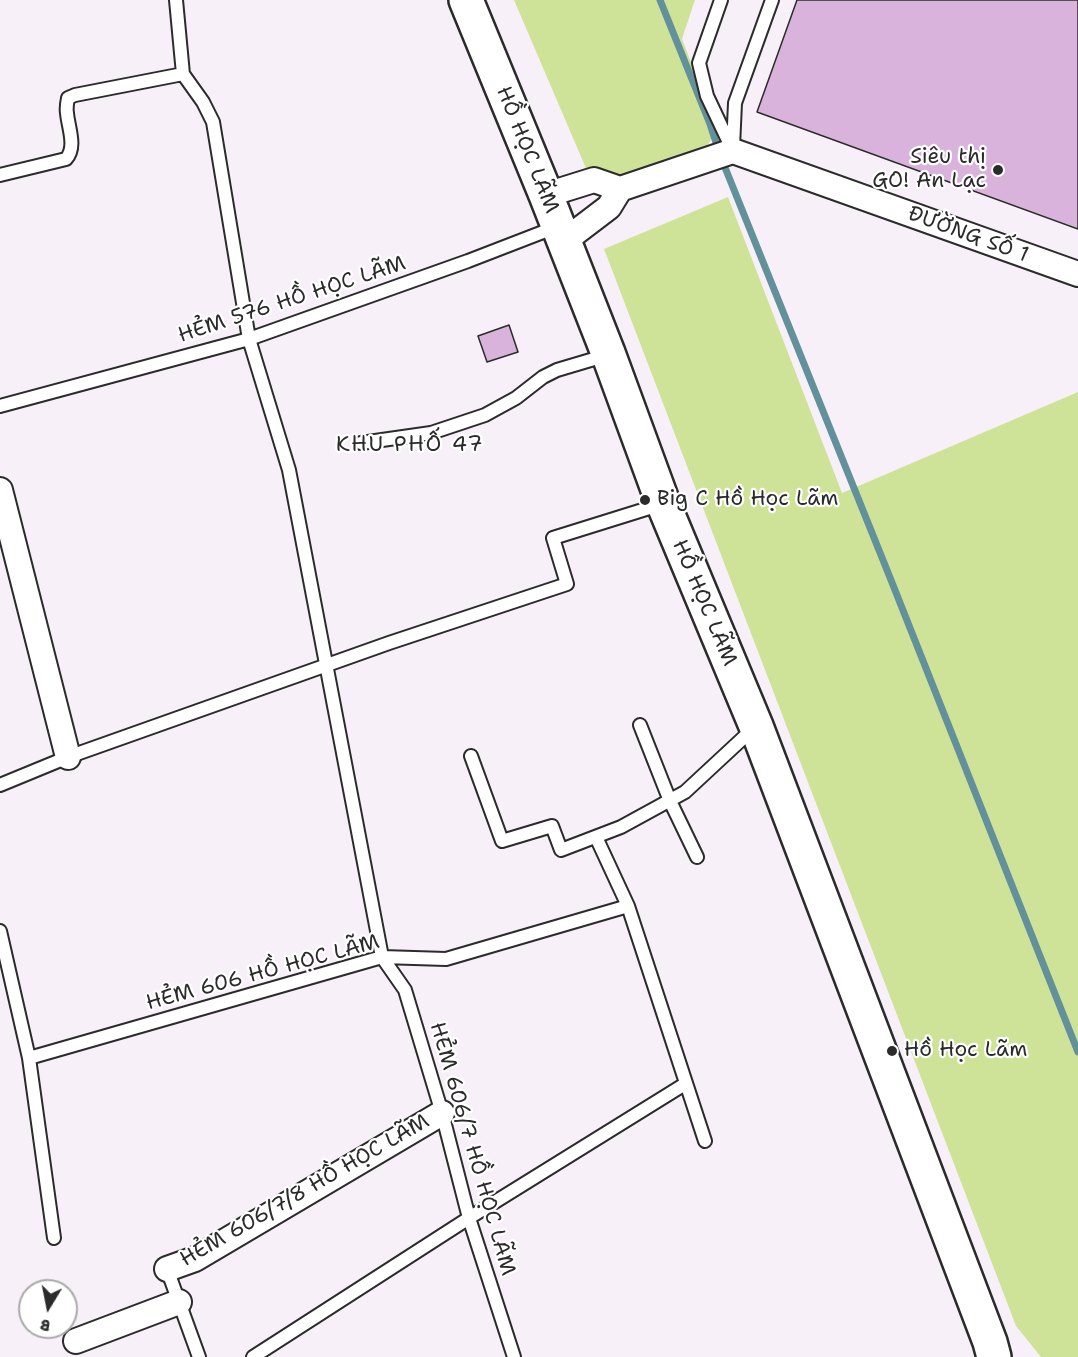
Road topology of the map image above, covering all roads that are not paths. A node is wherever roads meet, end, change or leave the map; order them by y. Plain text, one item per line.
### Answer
1 (176, 0) edge
2 (466, 0) edge
3 (721, 0) edge
4 (772, 0) edge
5 (183, 74) junction
6 (733, 151) junction
7 (0, 175) edge
8 (620, 189) junction
9 (546, 195) junction
10 (560, 234) junction
11 (1078, 274) edge
12 (249, 339) junction
13 (601, 356) junction
14 (0, 406) edge
15 (361, 443) dead end
16 (0, 490) edge
17 (663, 503) junction
18 (327, 665) junction
19 (640, 725) dead end
20 (756, 726) junction
21 (471, 756) dead end
22 (68, 757) junction
23 (0, 785) edge
24 (670, 801) junction
25 (596, 837) junction
26 (697, 857) dead end
27 (628, 906) junction
28 (0, 931) edge
29 (382, 957) junction
30 (29, 1058) junction
31 (685, 1084) junction
32 (442, 1113) junction
33 (705, 1141) dead end
34 (469, 1218) junction
35 (54, 1238) dead end
36 (167, 1269) joint
37 (179, 1302) junction
38 (76, 1341) dead end
39 (998, 1352) edge
40 (199, 1357) edge
41 (253, 1357) edge
42 (514, 1357) edge

1 - 5 lane
2 - 9 main road, HỒ HỌC LÃM
3 - 6 lane
4 - 6 lane
5 - 7 lane
5 - 12 lane
6 - 8 street
6 - 11 street, ĐƯỜNG SỐ 1
8 - 9 street
8 - 10 street
9 - 10 main road, HỒ HỌC LÃM
10 - 12 lane, HẺM 576 HỒ HỌC LÃM
10 - 13 main road, HỒ HỌC LÃM
12 - 14 lane, HẺM 576 HỒ HỌC LÃM
12 - 18 lane
13 - 15 lane
13 - 17 main road, HỒ HỌC LÃM
16 - 22 street
17 - 18 lane
17 - 20 main road, HỒ HỌC LÃM
18 - 22 lane
18 - 29 lane
19 - 24 lane
20 - 24 lane
20 - 39 main road, HỒ HỌC LÃM
21 - 25 lane
22 - 23 lane
24 - 25 lane
24 - 26 lane
25 - 27 lane
27 - 29 lane, HẺM 606 HỒ HỌC LÃM
27 - 31 lane
28 - 30 lane
29 - 30 lane, HẺM 606 HỒ HỌC LÃM
29 - 32 lane, HẺM 606/7 HỒ HỌC LÃM
30 - 35 lane
31 - 33 lane
31 - 34 lane
32 - 34 lane, HẺM 606/7 HỒ HỌC LÃM
32 - 36 street, HẺM 606/7/8 HỒ HỌC LÃM
34 - 41 lane
34 - 42 lane, HẺM 606/7 HỒ HỌC LÃM
36 - 37 lane
37 - 38 street, HẺM 606/7/8 HỒ HỌC LÃM
37 - 40 lane

